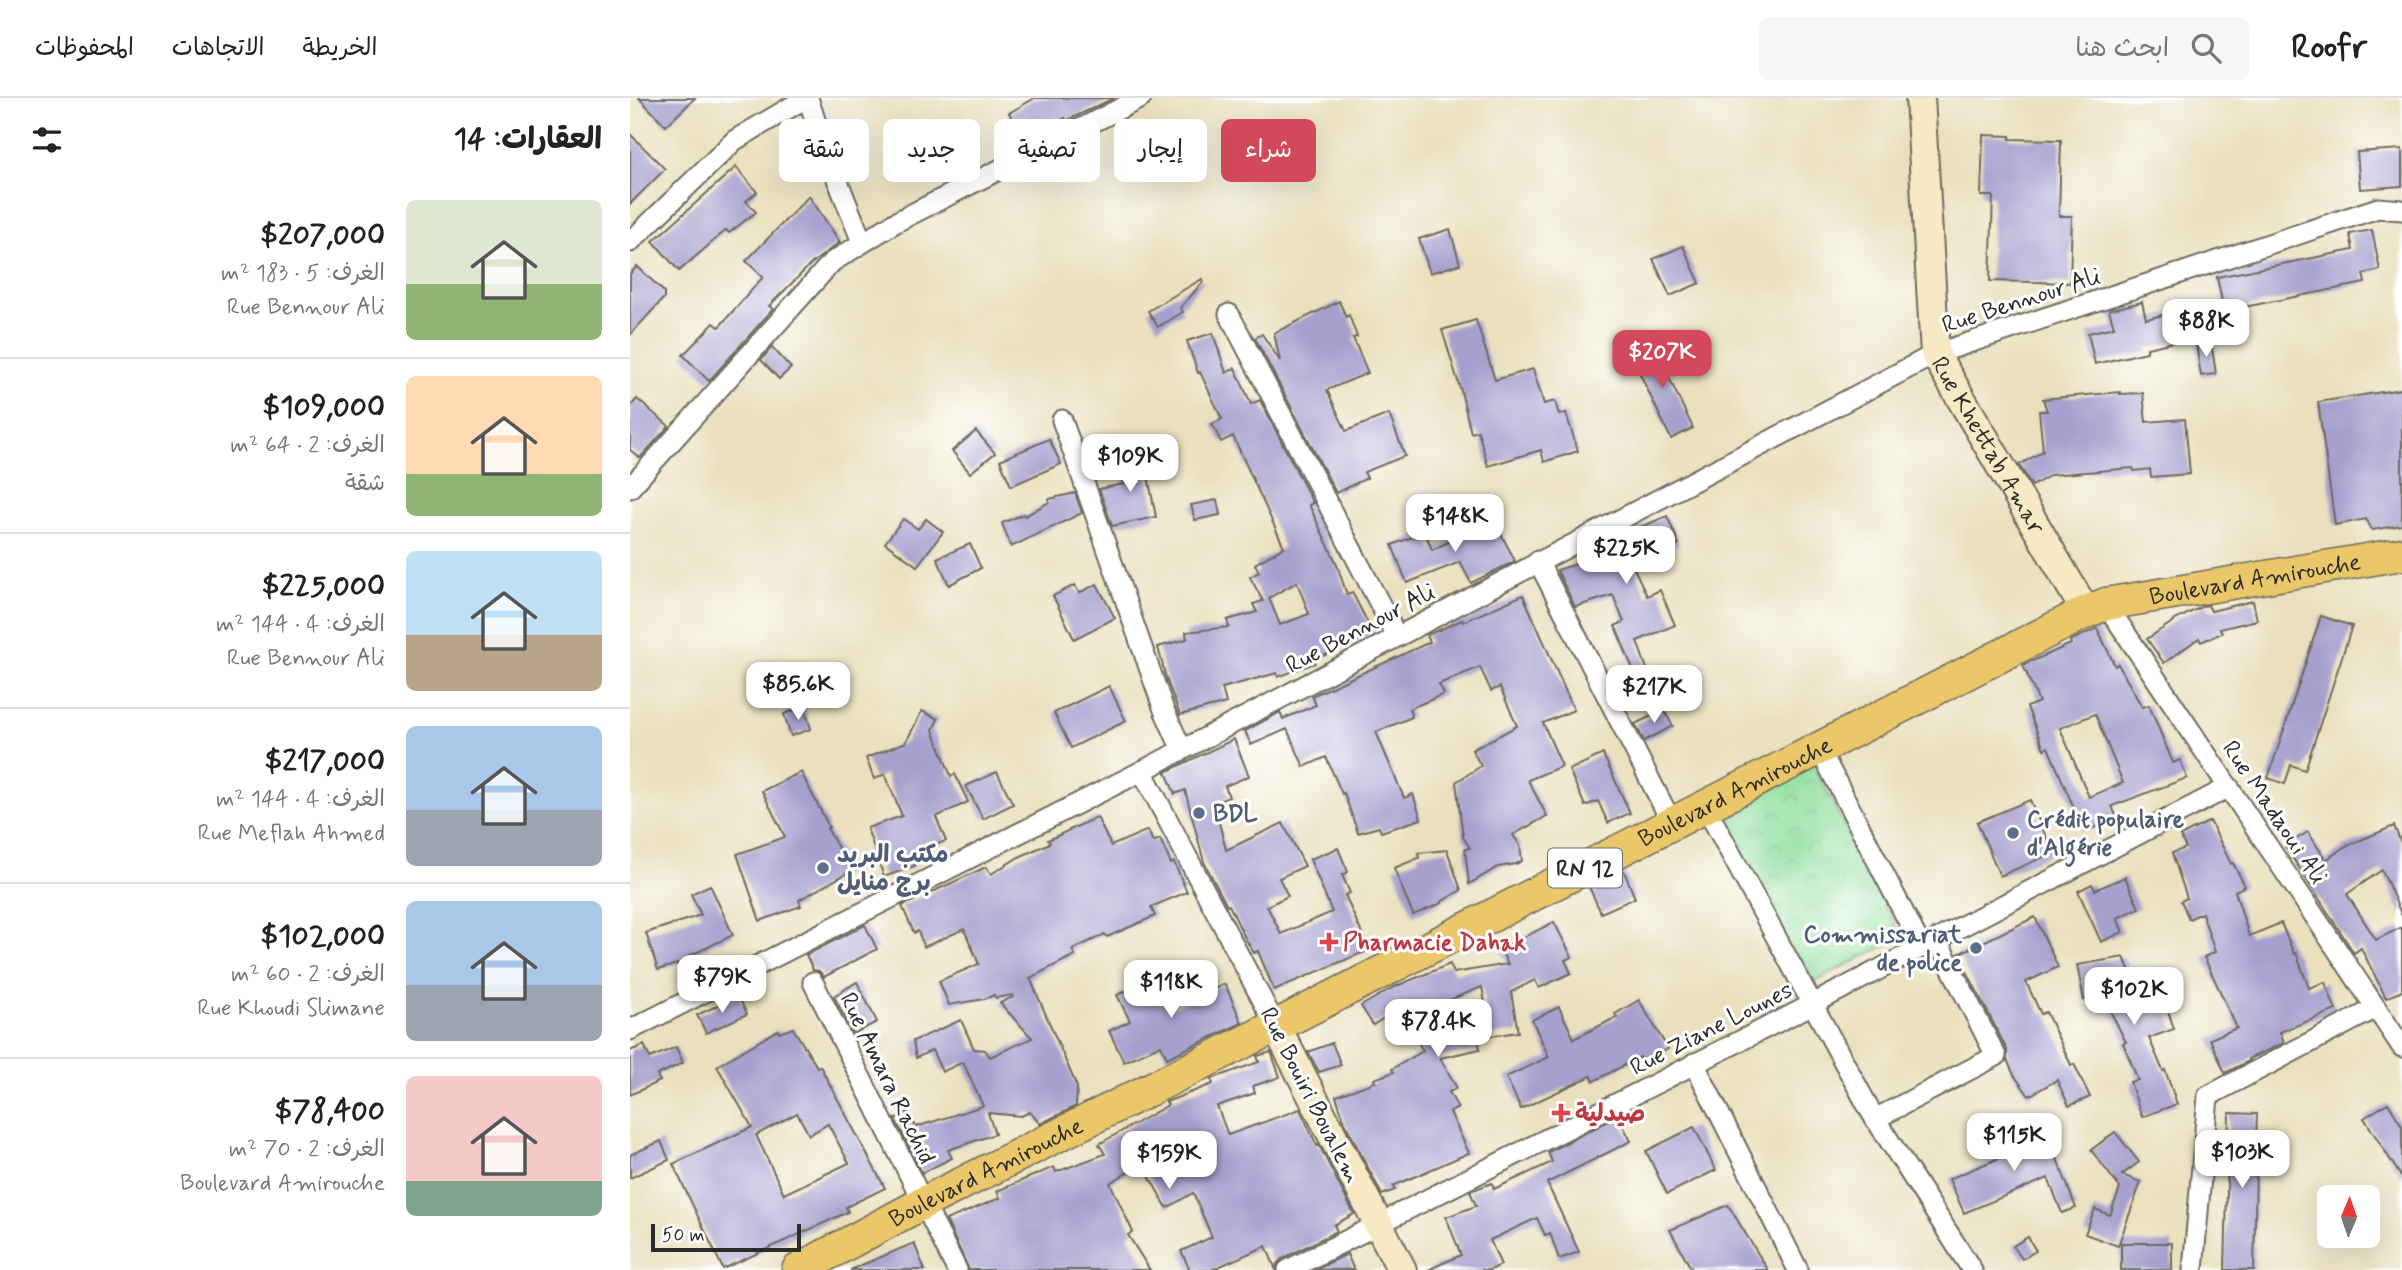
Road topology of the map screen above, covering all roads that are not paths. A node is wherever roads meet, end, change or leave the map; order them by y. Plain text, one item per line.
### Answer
1 (807, 98) edge
2 (1141, 98) edge
3 (1920, 98) edge
4 (2402, 210) edge
5 (862, 242) junction
6 (630, 243) edge
7 (1229, 314) dead end
8 (1935, 354) junction
9 (1062, 420) dead end
10 (630, 488) edge
11 (2402, 554) edge
12 (1538, 561) junction
13 (2096, 608) junction
14 (1396, 635) junction
15 (1819, 748) junction
16 (1182, 750) junction
17 (1142, 771) junction
18 (2229, 787) junction
19 (1706, 806) junction
20 (1672, 823) junction
21 (1930, 944) junction
22 (813, 982) dead end
23 (1813, 1004) junction
24 (2376, 1008) junction
25 (2395, 1023) edge
26 (1276, 1026) junction
27 (630, 1030) edge
28 (2402, 1047) edge
29 (1694, 1063) junction
30 (1875, 1119) junction
31 (923, 1203) junction
32 (1378, 1223) junction
33 (798, 1270) edge
34 (957, 1270) edge
35 (1288, 1270) edge
36 (1402, 1270) edge
37 (1798, 1270) edge
38 (1972, 1270) edge
39 (2193, 1270) edge

1 - 5 street
1 - 6 street
2 - 5 street
3 - 8 main road, Rue Khettab Amar
4 - 8 street, Rue Bennour Ali
5 - 10 street
7 - 14 street
8 - 12 street, Rue Bennour Ali
8 - 13 main road, Rue Khettab Amar
9 - 16 street
11 - 13 main road, Boulevard Amirouche / RN 12
12 - 14 street, Rue Bennour Ali
12 - 20 street
13 - 15 main road, Boulevard Amirouche / RN 12
13 - 18 street, Rue Madaoui Ali
14 - 16 street, Rue Bennour Ali
15 - 19 main road, Boulevard Amirouche / RN 12
15 - 21 street
16 - 17 street, Rue Bennour Ali
17 - 26 street, Rue Bouiri Boualem
17 - 27 street, Rue Bennour Ali
18 - 21 street, Rue Ziane Lounes
18 - 24 street, Rue Madaoui Ali
19 - 20 main road, Boulevard Amirouche / RN 12
19 - 23 street
20 - 26 main road, Boulevard Amirouche / RN 12
21 - 23 street, Rue Ziane Lounes
21 - 30 street
22 - 31 street, Rue Amara Rachid
23 - 29 street, Rue Ziane Lounes
23 - 30 street
24 - 25 street, Rue Madaoui Ali
24 - 39 street
25 - 28 street, Rue Madaoui Ali
26 - 31 main road, Boulevard Amirouche / RN 12
26 - 32 main road, Rue Bouiri Boualem
29 - 32 street, Rue Ziane Lounes
29 - 37 street
30 - 38 street
31 - 33 main road, Boulevard Amirouche / RN 12
31 - 34 street, Rue Amara Rachid
32 - 35 street, Rue Ziane Lounes
32 - 36 main road, Rue Bouiri Boualem

